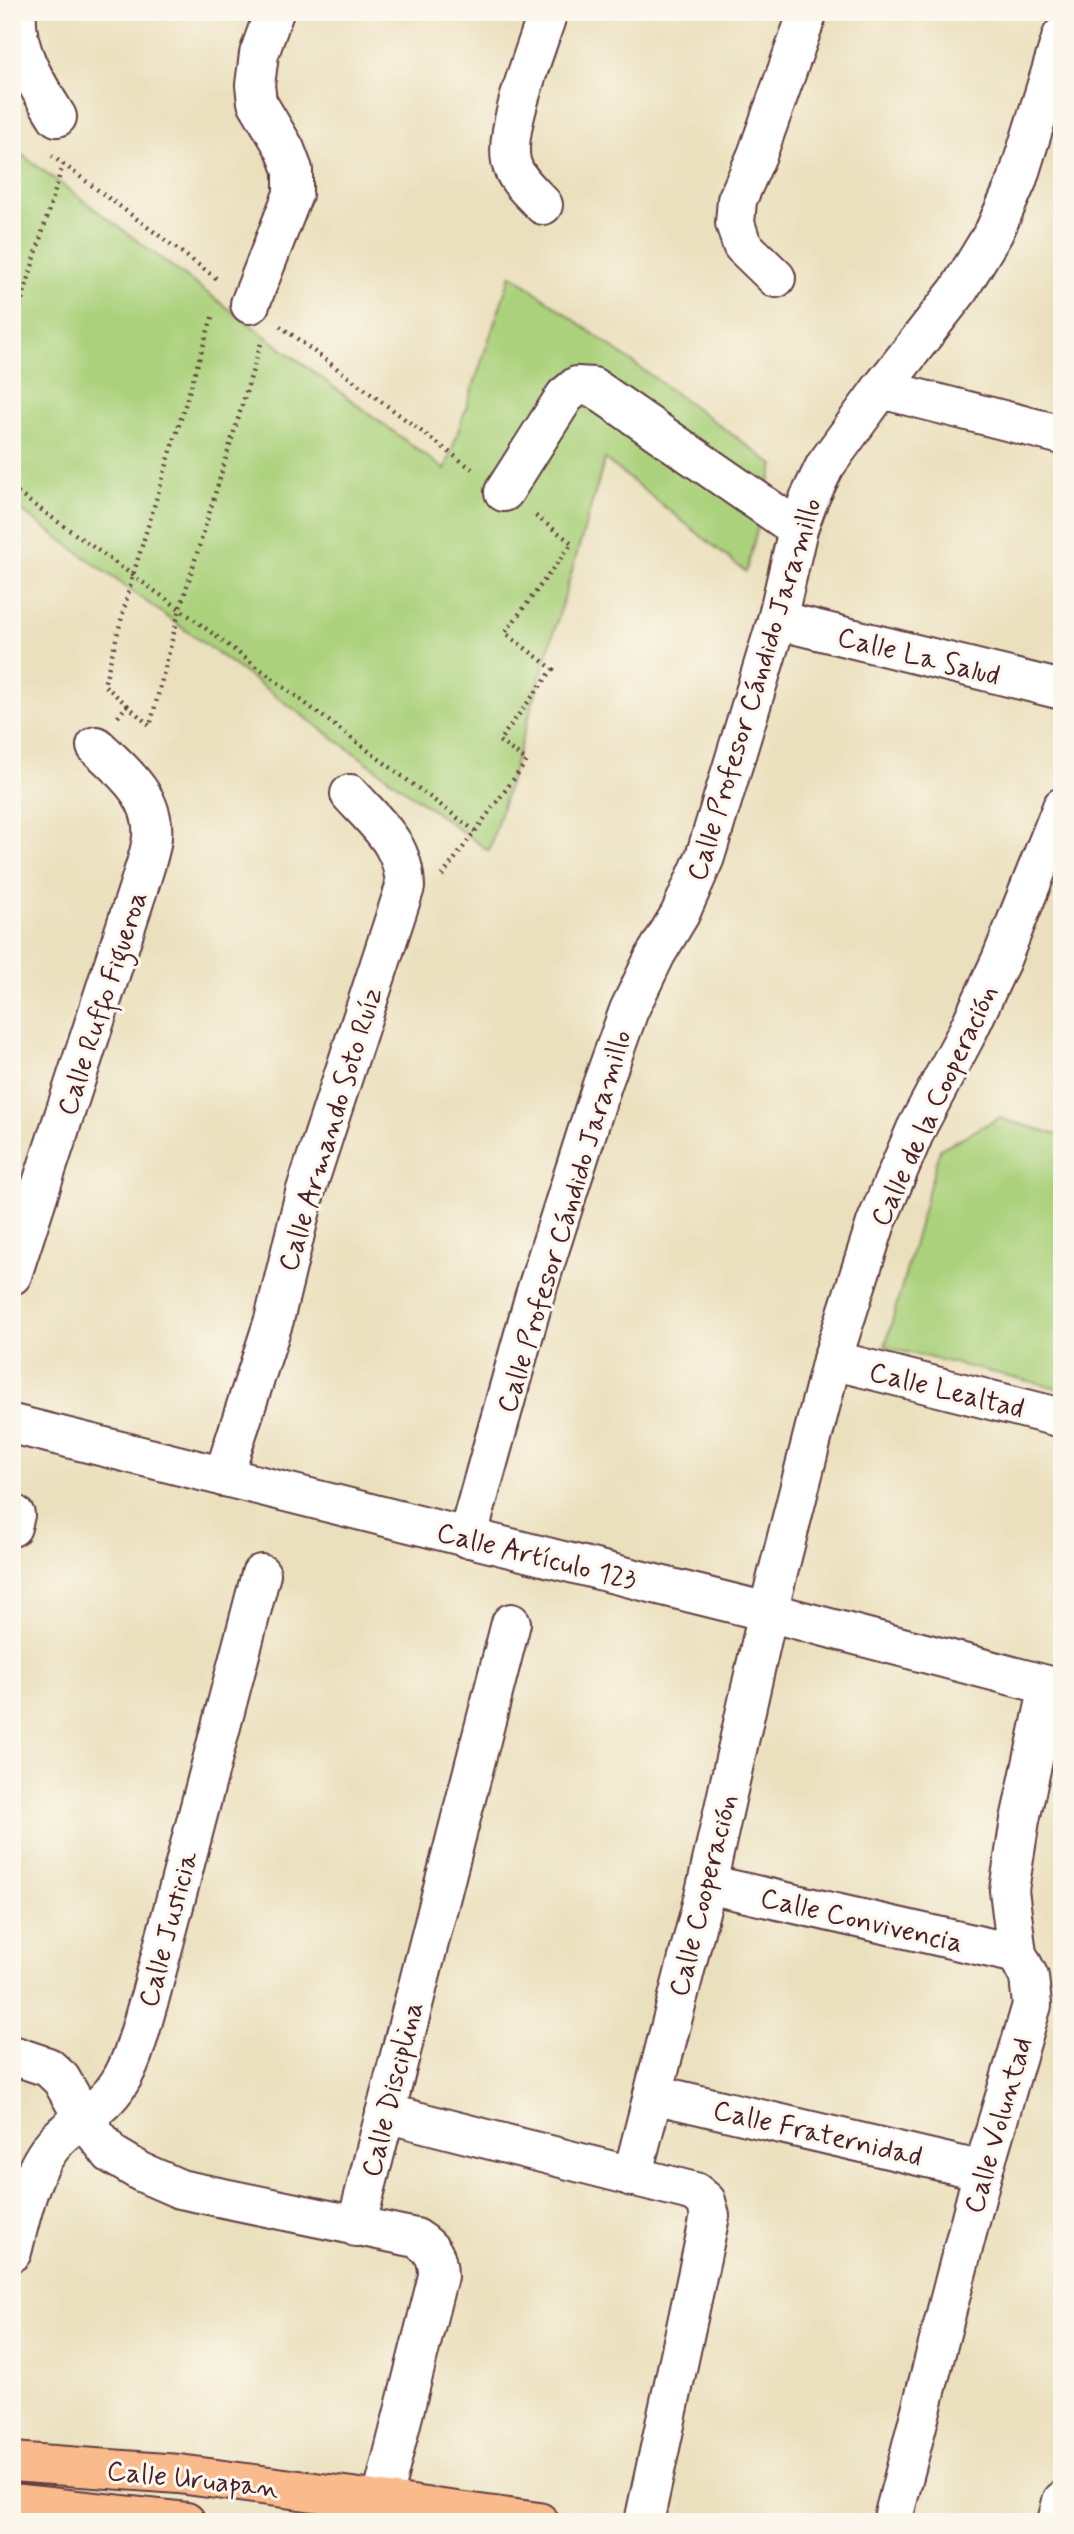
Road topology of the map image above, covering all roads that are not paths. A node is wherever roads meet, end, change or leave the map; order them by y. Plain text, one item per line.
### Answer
1 (17, 12) edge
2 (274, 12) edge
3 (548, 12) edge
4 (808, 12) edge
5 (1062, 36) edge
6 (51, 134) road end
7 (543, 205) dead end
8 (776, 278) dead end
9 (244, 310) road end
10 (881, 389) junction
11 (1062, 435) edge
12 (504, 492) road end
13 (798, 529) junction
14 (777, 620) junction
15 (1062, 690) edge
16 (96, 746) road end
17 (350, 794) dead end
18 (1062, 807) edge
19 (12, 1275) edge
20 (832, 1360) junction
21 (1062, 1418) edge
22 (12, 1424) edge
23 (223, 1477) junction
24 (467, 1538) junction
25 (261, 1574) dead end
26 (768, 1612) junction
27 (511, 1623) dead end
28 (1056, 1687) edge
29 (707, 1884) junction
30 (1017, 1954) junction
31 (12, 2055) edge
32 (653, 2094) junction
33 (385, 2113) junction
34 (84, 2119) junction
35 (983, 2171) junction
36 (632, 2177) junction
37 (356, 2227) junction
38 (12, 2252) edge
39 (12, 2462) edge
40 (382, 2500) junction
41 (1062, 2501) edge
42 (12, 2503) edge
43 (186, 2522) edge
44 (539, 2522) edge
45 (644, 2522) edge
46 (892, 2522) edge
47 (1056, 2522) edge

1 - 6 street
2 - 9 street
3 - 7 street
4 - 8 street
5 - 10 street, Calle Profesor Cándido Jaramillo
10 - 11 street
10 - 13 street, Calle Profesor Cándido Jaramillo
12 - 13 street
13 - 14 street, Calle Profesor Cándido Jaramillo
14 - 15 street, Calle La Salud
14 - 24 street, Calle Profesor Cándido Jaramillo
16 - 19 street, Calle Ruffo Figueroa
17 - 23 street, Calle Armando Soto Ruíz
18 - 20 street, Calle de la Cooperación
20 - 21 street, Calle Lealtad
20 - 26 street, Calle de la Cooperación
22 - 23 street, Calle Artículo 123
23 - 24 street, Calle Artículo 123
24 - 26 street, Calle Artículo 123
25 - 34 street, Calle Justicia
26 - 28 street, Calle Artículo 123
26 - 29 street, Calle Cooperación
27 - 33 street, Calle Disciplina
28 - 30 street, Calle Voluntad
29 - 30 street, Calle Convivencia
29 - 32 street, Calle Cooperación
30 - 35 street, Calle Voluntad
31 - 34 street
32 - 35 street, Calle Fraternidad
32 - 36 street, Calle Cooperación
33 - 36 street
33 - 37 street, Calle Disciplina
34 - 37 street
34 - 38 street, Calle Justicia
35 - 46 street, Calle Voluntad
36 - 45 street
37 - 40 street
39 - 40 main road, Calle Uruapan
40 - 44 main road, Calle Uruapan
41 - 47 street
42 - 43 main road, Calle Uruapan

